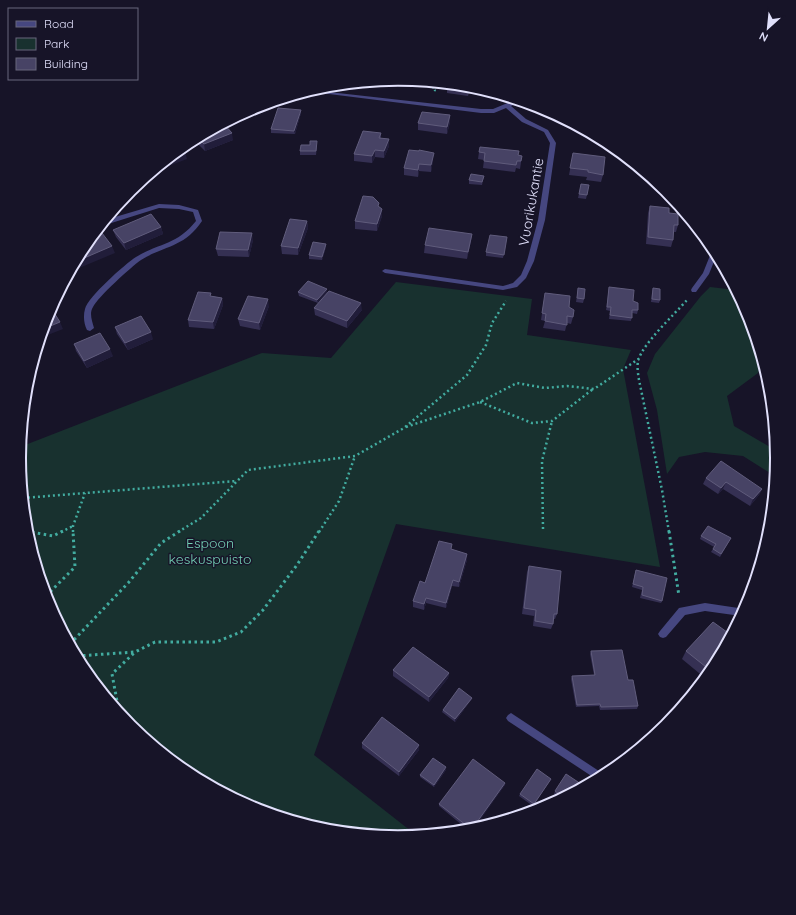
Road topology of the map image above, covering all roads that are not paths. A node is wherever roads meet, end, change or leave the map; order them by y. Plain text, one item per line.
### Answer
1 (325, 93) edge
2 (513, 103) edge
3 (507, 106) junction
4 (111, 220) edge
5 (712, 259) edge
6 (385, 271) dead end
7 (694, 290) road end
8 (90, 328) dead end
9 (737, 611) edge
10 (663, 634) dead end
11 (511, 718) dead end
12 (595, 773) edge

1 - 3 street
2 - 3 street
3 - 6 street, Vuorikukantie
4 - 8 street
5 - 7 street
9 - 10 street
11 - 12 street

